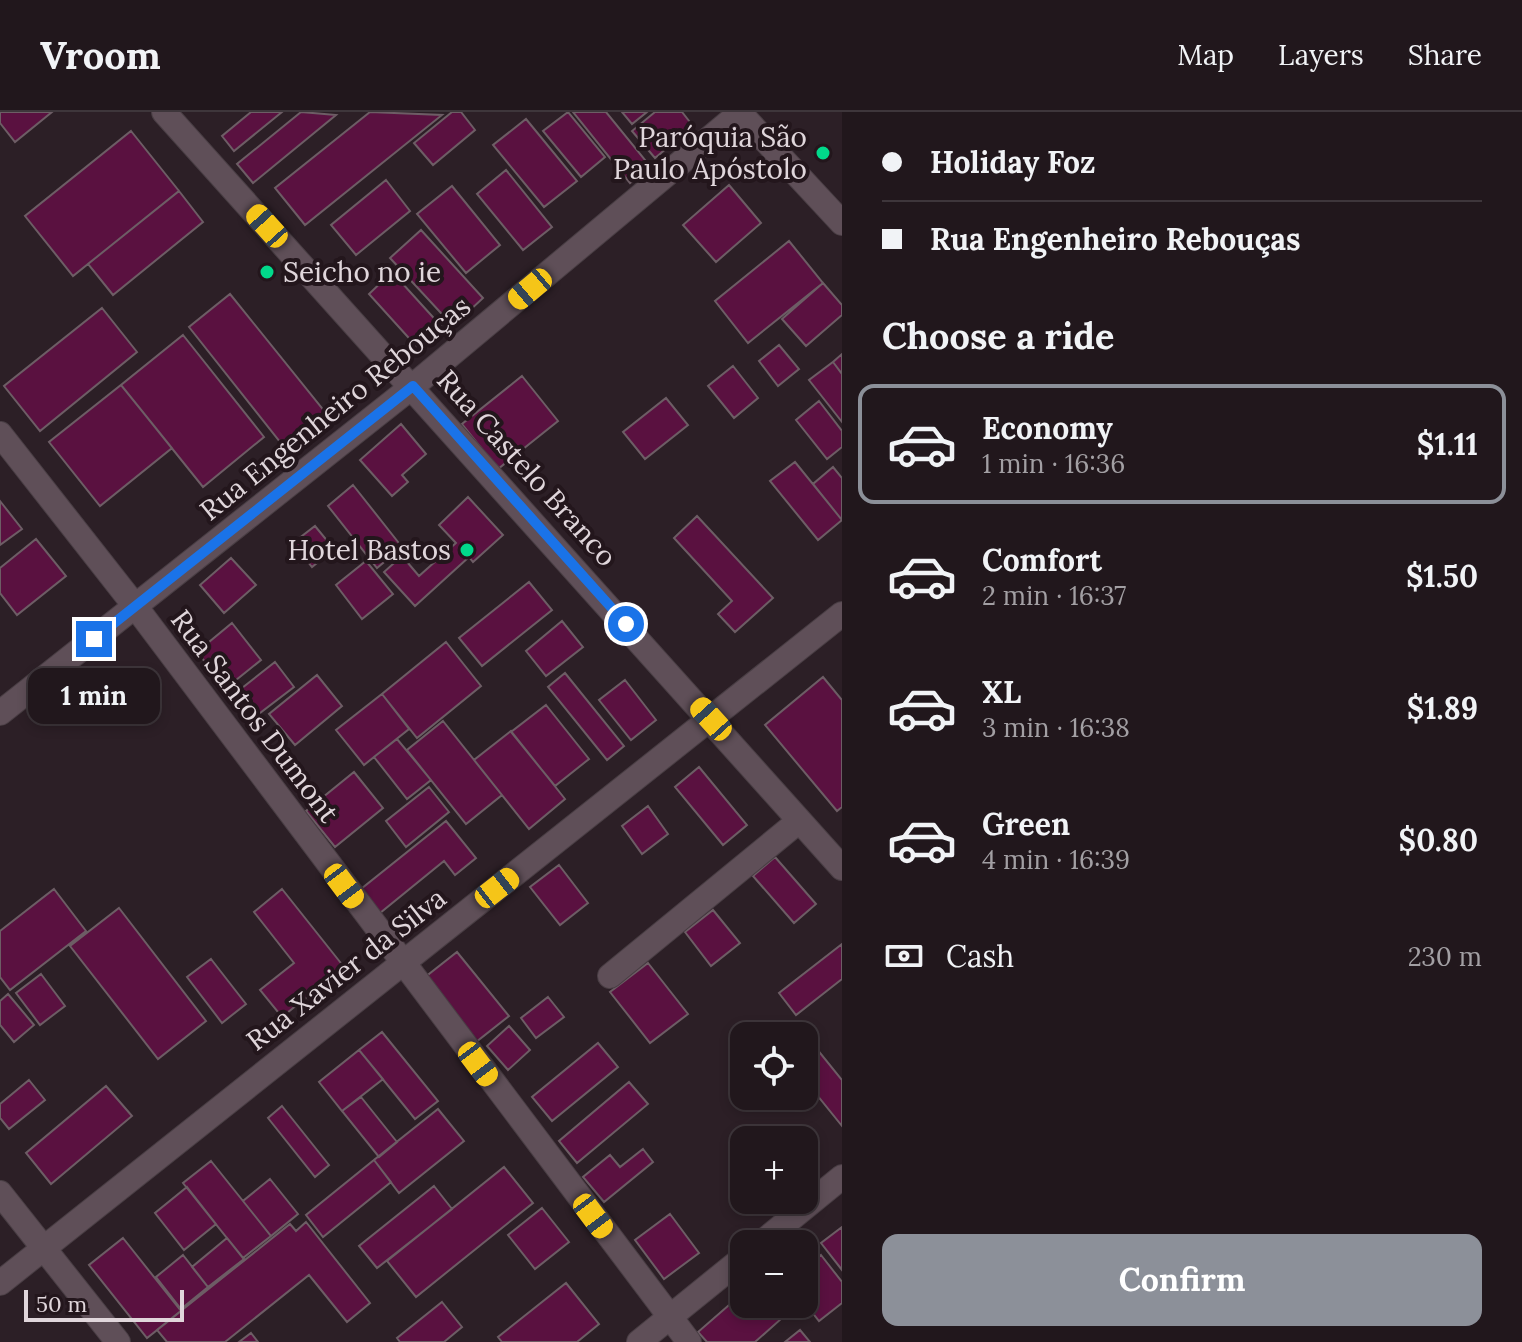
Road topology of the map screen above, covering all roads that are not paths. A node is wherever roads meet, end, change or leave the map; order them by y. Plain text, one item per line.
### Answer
1 (164, 112) edge
2 (739, 113) edge
3 (839, 212) edge
4 (413, 386) junction
5 (0, 434) edge
6 (135, 606) junction
7 (842, 614) edge
8 (0, 713) edge
9 (711, 719) junction
10 (799, 821) junction
11 (842, 868) edge
12 (401, 963) junction
13 (610, 976) dead end
14 (842, 1177) edge
15 (0, 1193) edge
16 (777, 1230) edge
17 (43, 1249) junction
18 (730, 1268) edge
19 (0, 1283) edge
20 (670, 1317) junction
21 (118, 1342) edge
22 (639, 1342) edge
23 (689, 1342) edge

1 - 4 street, Rua Castelo Branco
2 - 3 street
2 - 4 street, Rua Engenheiro Rebouças
4 - 6 street, Rua Engenheiro Rebouças
4 - 9 street, Rua Castelo Branco
5 - 6 street, Rua Santos Dumont
6 - 8 street, Rua Engenheiro Rebouças
6 - 12 street, Rua Santos Dumont
7 - 9 street, Rua Xavier da Silva
9 - 10 street, Rua Castelo Branco
9 - 12 street, Rua Xavier da Silva
10 - 11 street, Rua Castelo Branco
10 - 13 street
12 - 17 street, Rua Xavier da Silva
12 - 20 street, Rua Santos Dumont
14 - 16 street
15 - 17 street
17 - 19 street, Rua Xavier da Silva
17 - 21 street
18 - 20 street
20 - 22 street
20 - 23 street, Rua Santos Dumont

